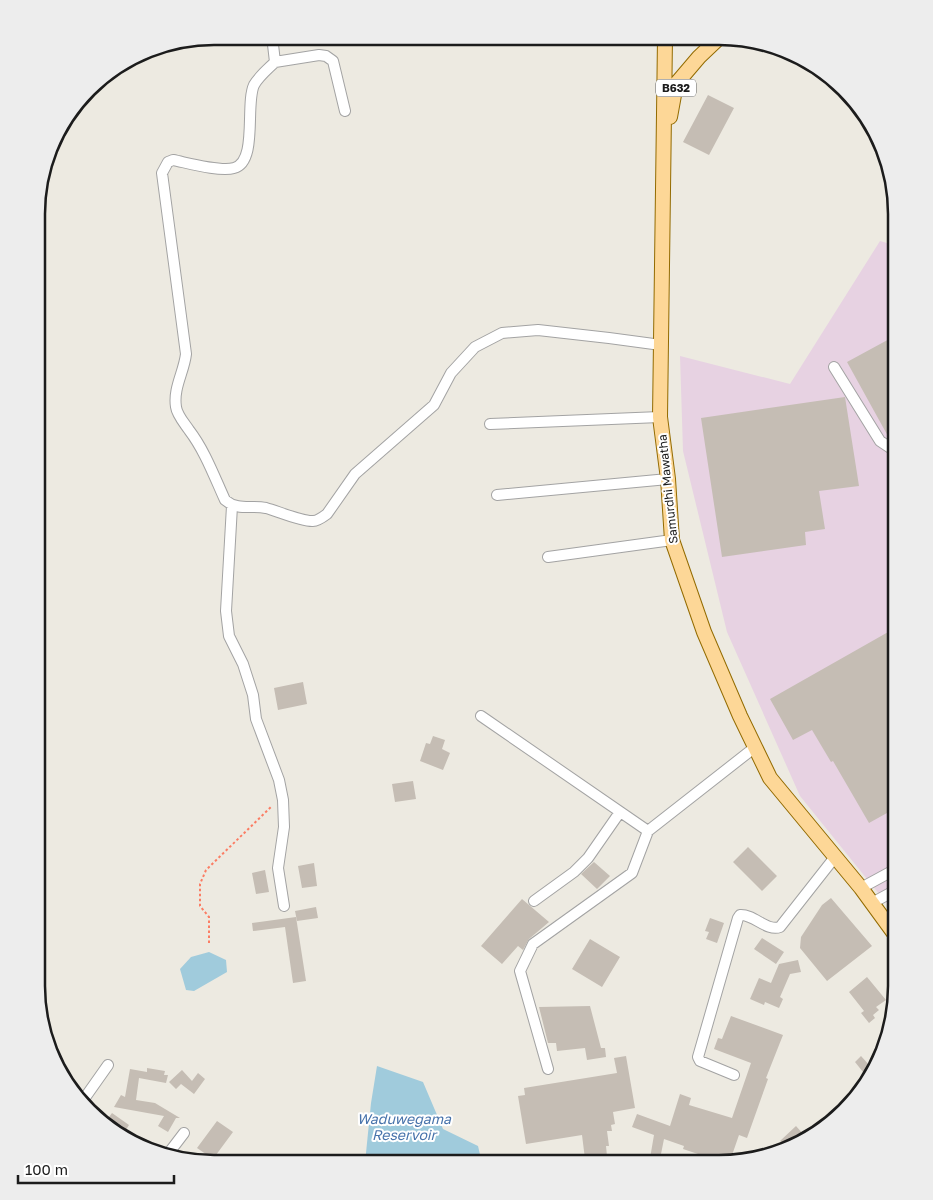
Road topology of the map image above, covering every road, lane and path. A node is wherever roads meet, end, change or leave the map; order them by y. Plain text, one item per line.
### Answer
1 (273, 45) edge
2 (665, 45) edge
3 (712, 45) edge
4 (275, 62) junction
5 (345, 111) dead end
6 (663, 154) junction
7 (661, 345) junction
8 (834, 367) dead end
9 (660, 417) junction
10 (490, 424) dead end
11 (888, 446) edge
12 (668, 478) junction
13 (497, 495) dead end
14 (232, 506) junction
15 (672, 540) junction
16 (548, 557) dead end
17 (481, 716) dead end
18 (754, 748) junction
19 (273, 798) dead end
20 (620, 812) junction
21 (648, 832) junction
22 (835, 856) junction
23 (888, 873) edge
24 (861, 888) junction
25 (888, 894) edge
26 (534, 901) dead end
27 (872, 903) junction
28 (284, 906) dead end
29 (888, 925) edge
30 (209, 943) dead end
31 (108, 1064) dead end
32 (548, 1069) dead end
33 (734, 1074) dead end
34 (86, 1096) edge
35 (184, 1133) dead end
36 (171, 1149) edge

1 - 4 street
2 - 6 main road, Samurdhi Mawatha
3 - 6 main road, B632
4 - 5 street
4 - 14 street
6 - 7 main road, Samurdhi Mawatha
7 - 9 main road, Samurdhi Mawatha
7 - 14 street
8 - 11 street
9 - 10 street
9 - 12 main road, Samurdhi Mawatha
12 - 13 street
12 - 15 main road, Samurdhi Mawatha
14 - 28 street
15 - 16 street
15 - 18 main road, Samurdhi Mawatha
17 - 20 street
18 - 21 street
18 - 22 main road, Samurdhi Mawatha
19 - 30 path
20 - 21 street
20 - 26 street
21 - 32 street
22 - 24 main road, Samurdhi Mawatha
22 - 33 street
23 - 24 street
24 - 27 main road, Samurdhi Mawatha
25 - 27 street
27 - 29 main road, Samurdhi Mawatha
31 - 34 street
35 - 36 street

